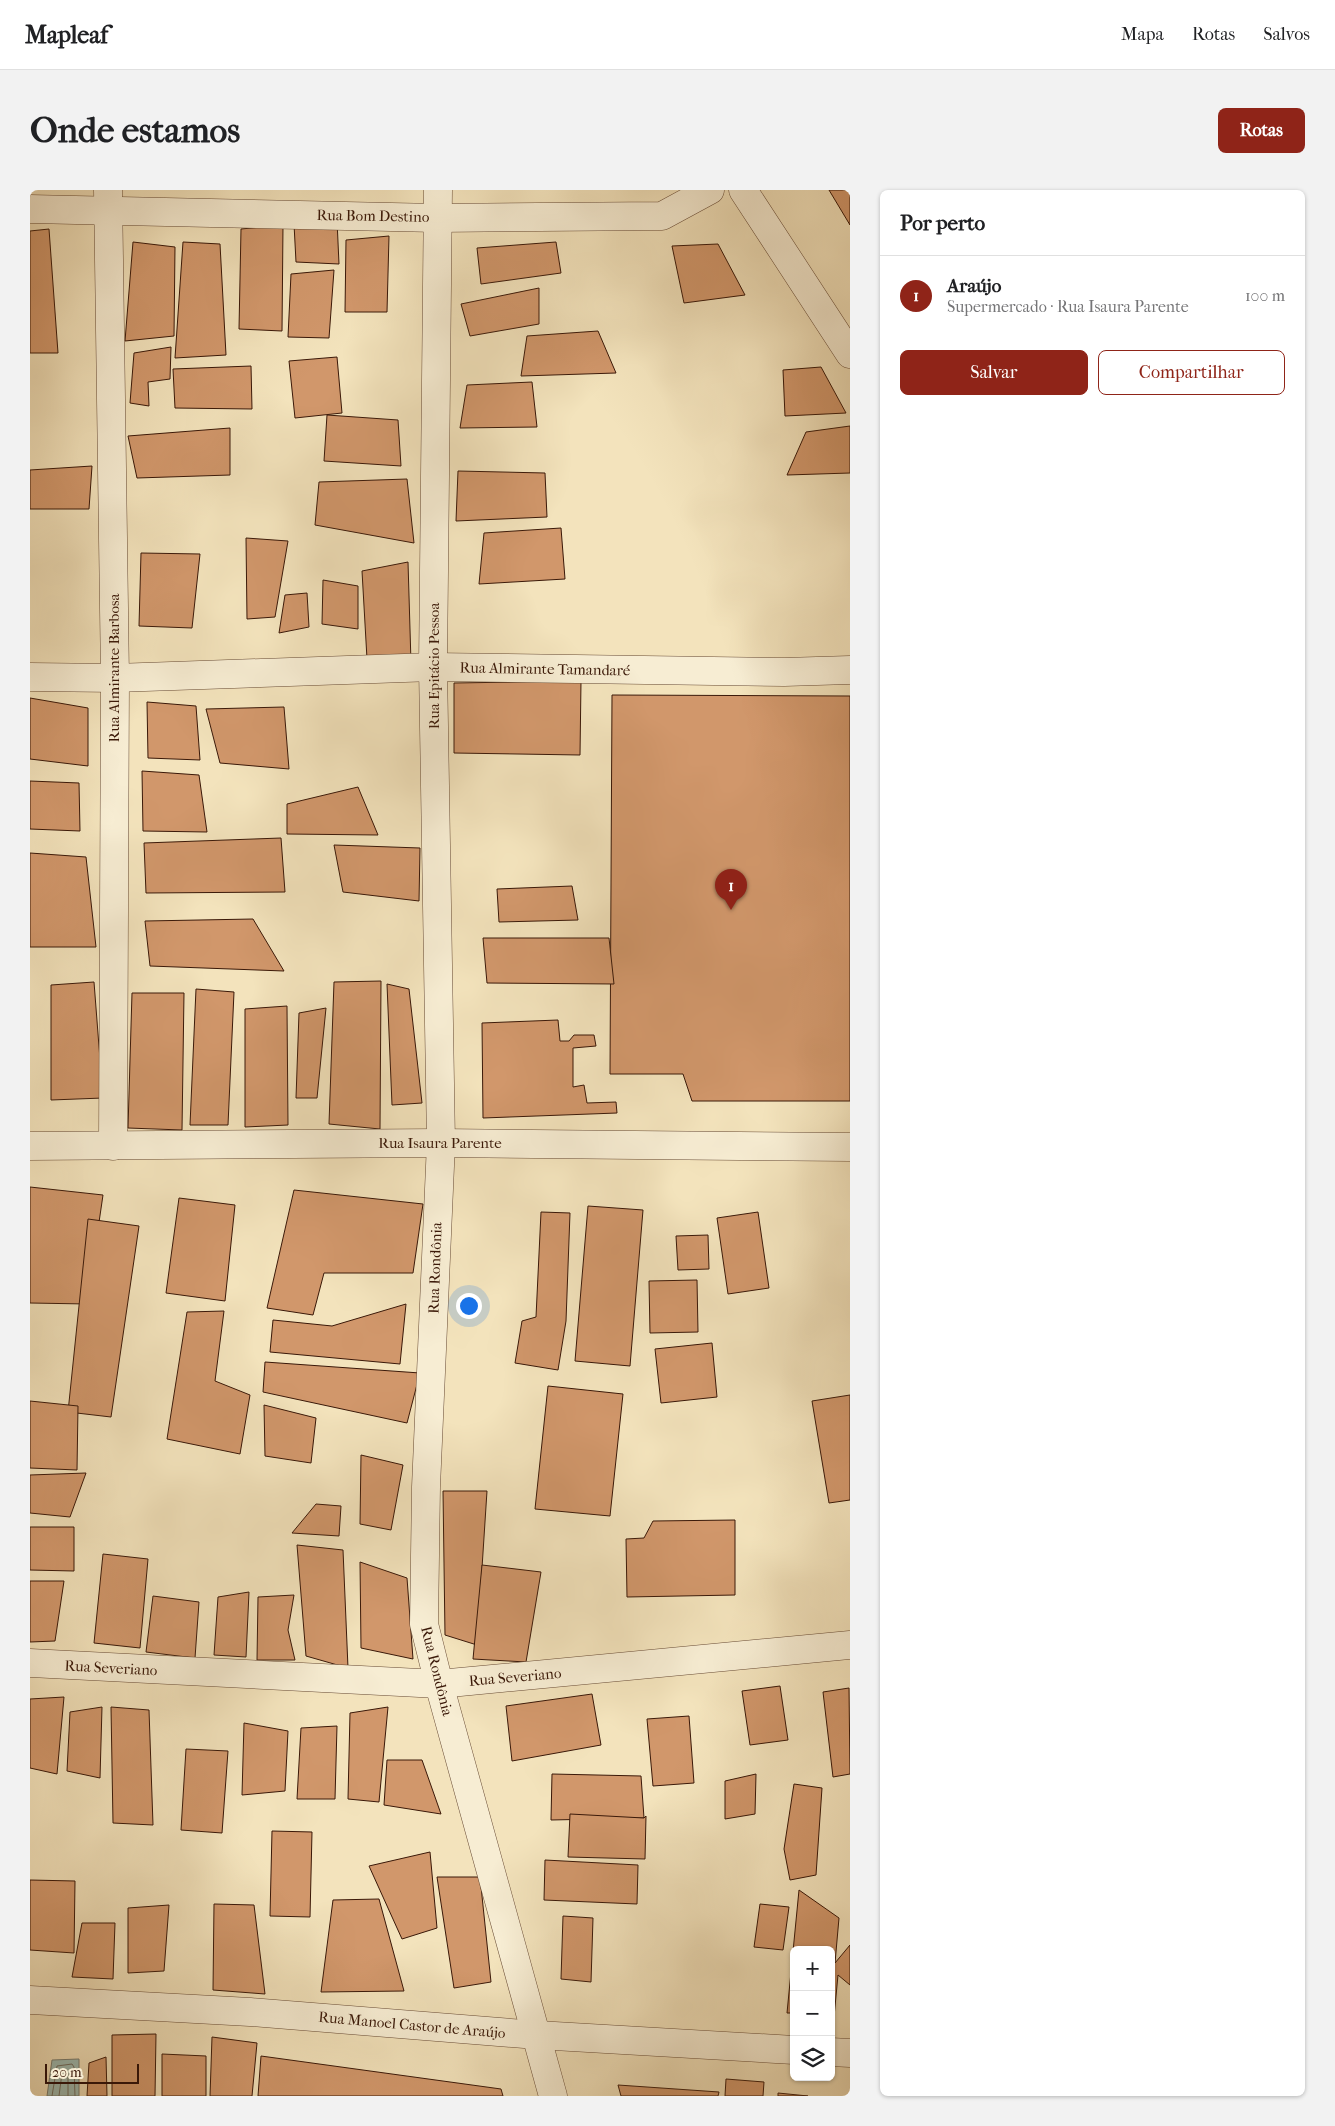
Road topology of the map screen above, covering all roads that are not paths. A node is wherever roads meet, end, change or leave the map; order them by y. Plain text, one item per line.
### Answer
1 (438, 190) edge
2 (710, 190) edge
3 (743, 190) edge
4 (108, 200) edge
5 (30, 209) edge
6 (437, 218) junction
7 (850, 354) edge
8 (433, 667) junction
9 (850, 670) edge
10 (30, 676) edge
11 (115, 678) junction
12 (441, 1143) junction
13 (30, 1146) edge
14 (113, 1146) junction
15 (850, 1147) edge
16 (850, 1645) edge
17 (30, 1663) edge
18 (439, 1684) junction
19 (30, 2000) edge
20 (537, 2035) junction
21 (790, 2050) edge
22 (835, 2052) edge
23 (850, 2053) edge
24 (553, 2096) edge

1 - 6 street, Rua Epitácio Pessoa
2 - 6 street, Rua Bom Destino
3 - 7 street
4 - 5 street, Rua Bom Destino
4 - 6 street, Rua Bom Destino
4 - 11 street, Rua Almirante Barbosa
6 - 8 street, Rua Epitácio Pessoa
8 - 9 street, Rua Almirante Tamandaré
8 - 11 street, Rua Almirante Tamandaré
8 - 12 street, Rua Epitácio Pessoa
10 - 11 street, Rua Almirante Tamandaré
11 - 14 street, Rua Almirante Barbosa
12 - 14 street, Rua Isaura Parente
12 - 15 street, Rua Isaura Parente
12 - 18 street, Rua Rondônia
13 - 14 street, Rua Isaura Parente
16 - 18 street, Rua Severiano
17 - 18 street, Rua Severiano
18 - 20 street, Rua Rondônia
19 - 20 street, Rua Manoel Castor de Araújo
20 - 21 street, Rua Manoel Castor de Araújo
20 - 24 street, Rua Rondônia
22 - 23 street

